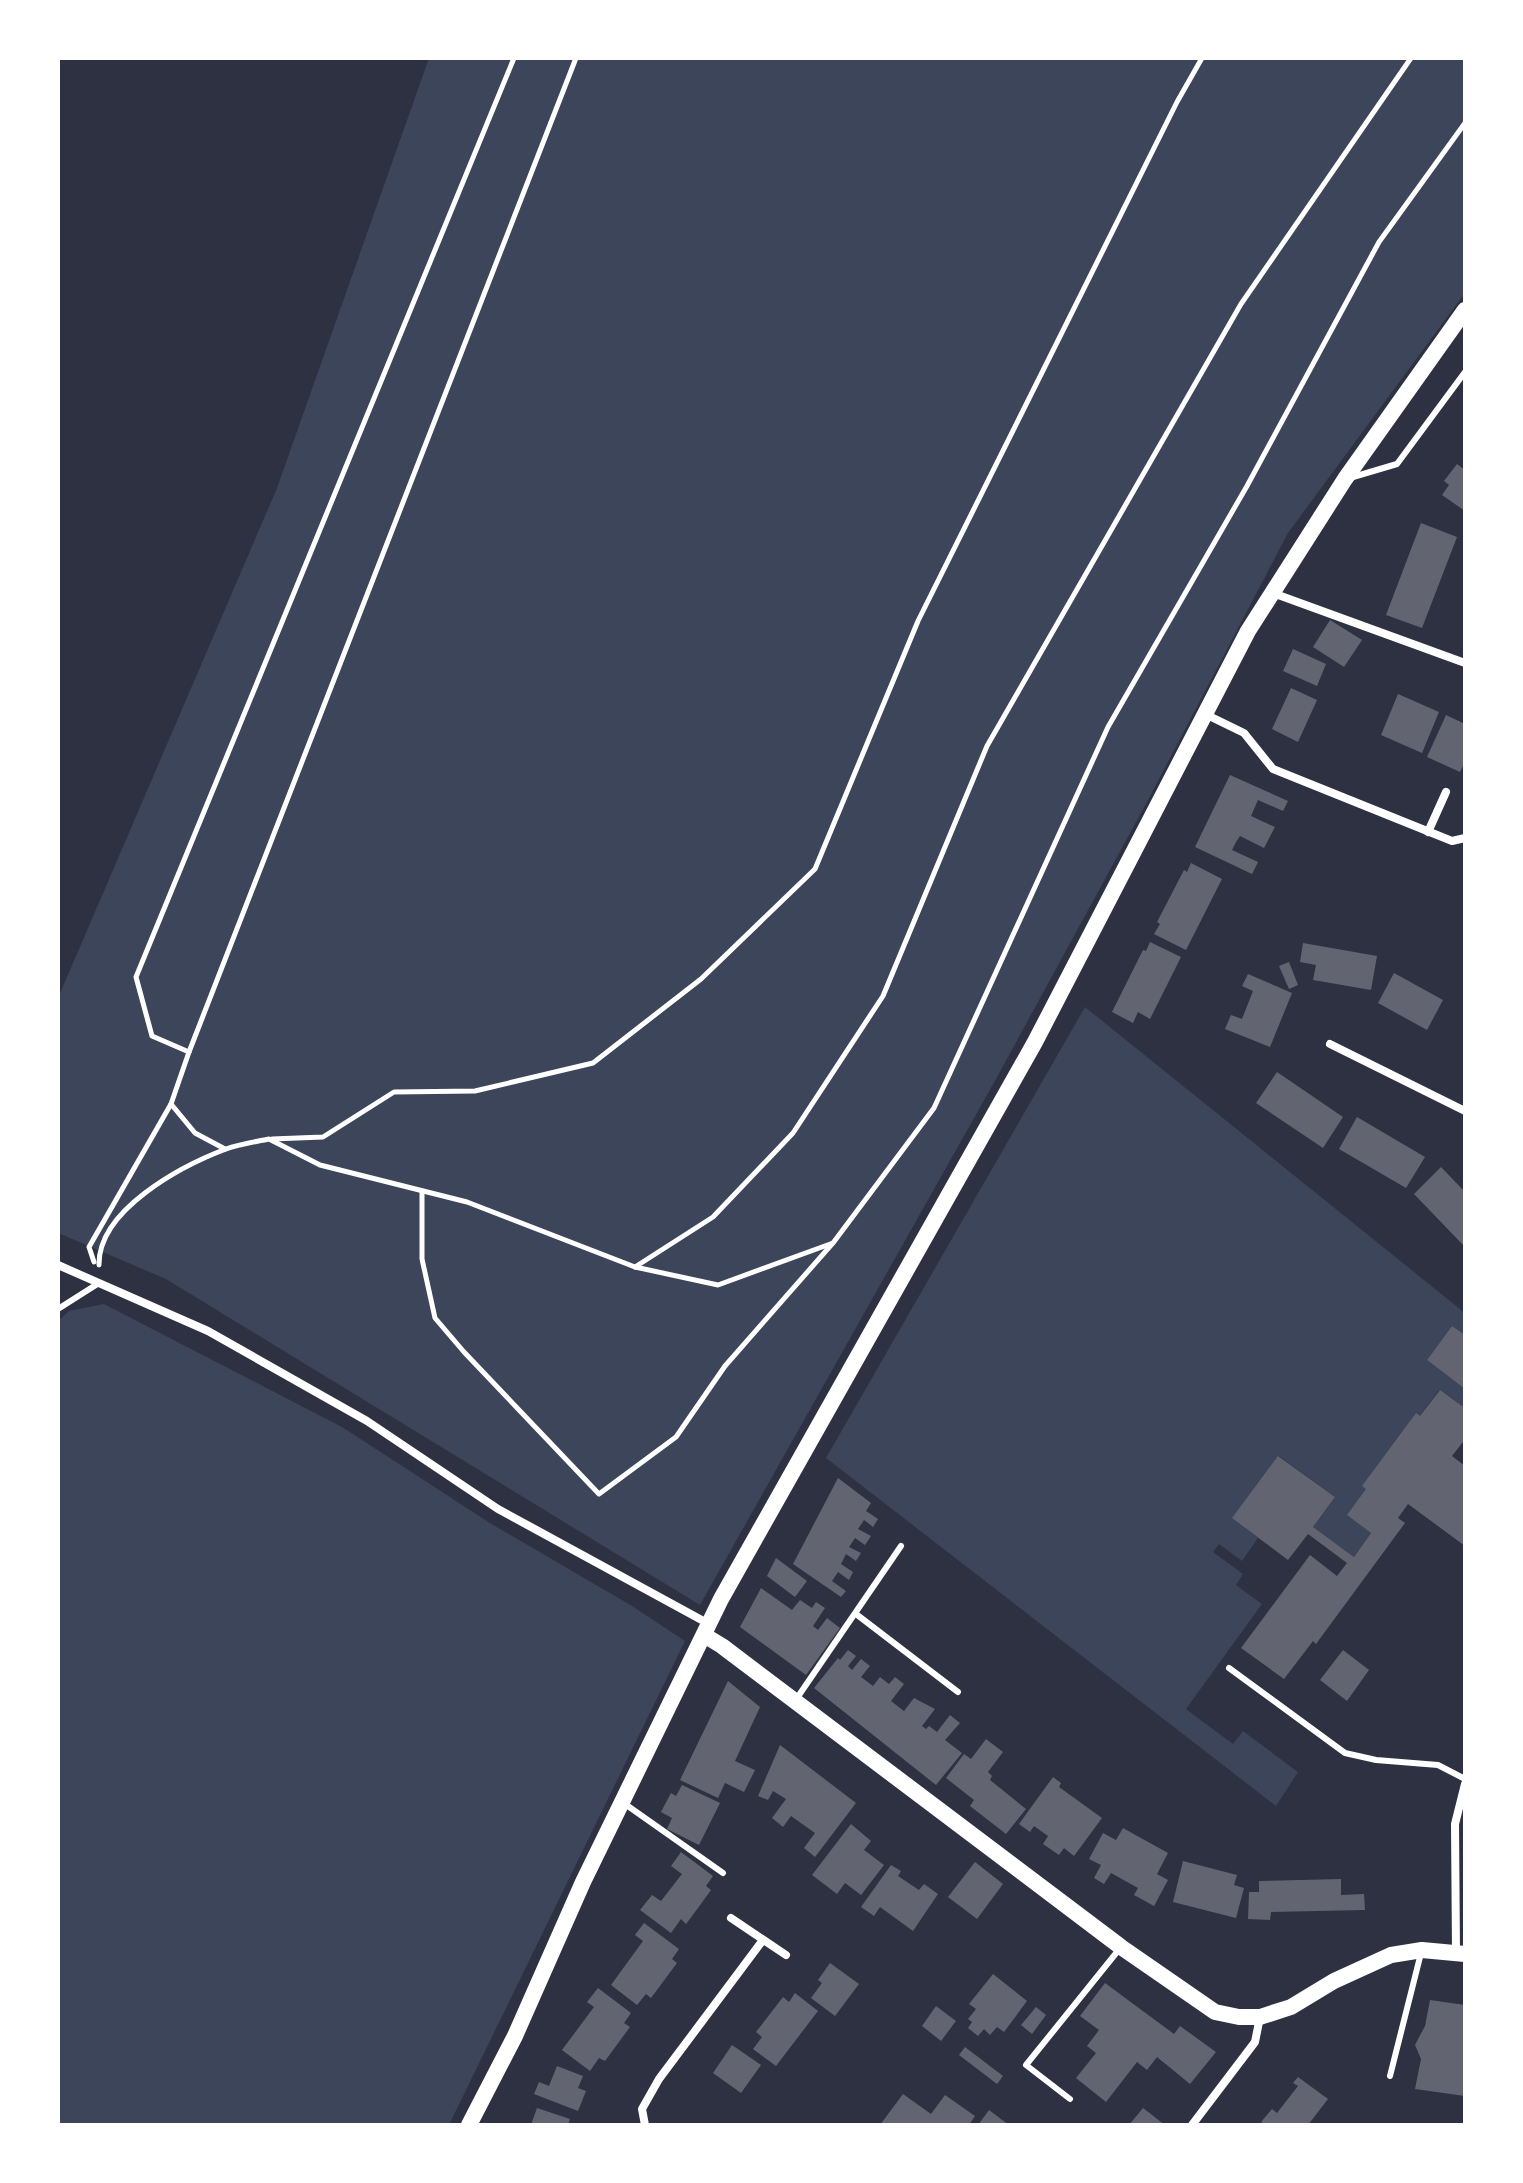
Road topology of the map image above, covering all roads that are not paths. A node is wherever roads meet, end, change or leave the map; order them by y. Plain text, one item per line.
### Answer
1 (1465, 310) edge
2 (1465, 372) edge
3 (1345, 479) junction
4 (1270, 592) junction
5 (1465, 663) edge
6 (1204, 713) junction
7 (1446, 792) dead end
8 (1428, 832) junction
9 (1465, 838) edge
10 (1330, 1044) dead end
11 (1465, 1111) edge
12 (58, 1265) edge
13 (100, 1282) junction
14 (58, 1309) edge
15 (901, 1546) dead end
16 (856, 1614) junction
17 (706, 1630) junction
18 (1229, 1668) dead end
19 (958, 1692) dead end
20 (795, 1701) junction
21 (1465, 1782) edge
22 (622, 1802) junction
23 (723, 1873) dead end
24 (731, 1918) dead end
25 (763, 1940) junction
26 (1121, 1947) junction
27 (1422, 1950) junction
28 (1460, 1954) edge
29 (786, 1955) dead end
30 (1260, 2017) junction
31 (1390, 2076) dead end
32 (1070, 2099) dead end
33 (469, 2125) edge
34 (645, 2125) edge
35 (1192, 2125) edge

1 - 3 main road
2 - 3 lane
3 - 4 main road
4 - 5 street
4 - 6 main road
6 - 8 street
6 - 17 main road
7 - 8 street
8 - 9 street
10 - 11 street
12 - 13 street
13 - 14 lane
13 - 17 street
15 - 16 lane
16 - 19 lane
16 - 20 lane
17 - 20 main road
17 - 22 main road
18 - 21 lane
20 - 26 main road
21 - 28 street
22 - 23 lane
22 - 33 main road
24 - 25 street
25 - 29 street
25 - 34 street
26 - 30 main road
26 - 32 lane
27 - 28 main road
27 - 30 main road
27 - 31 lane
30 - 35 street

